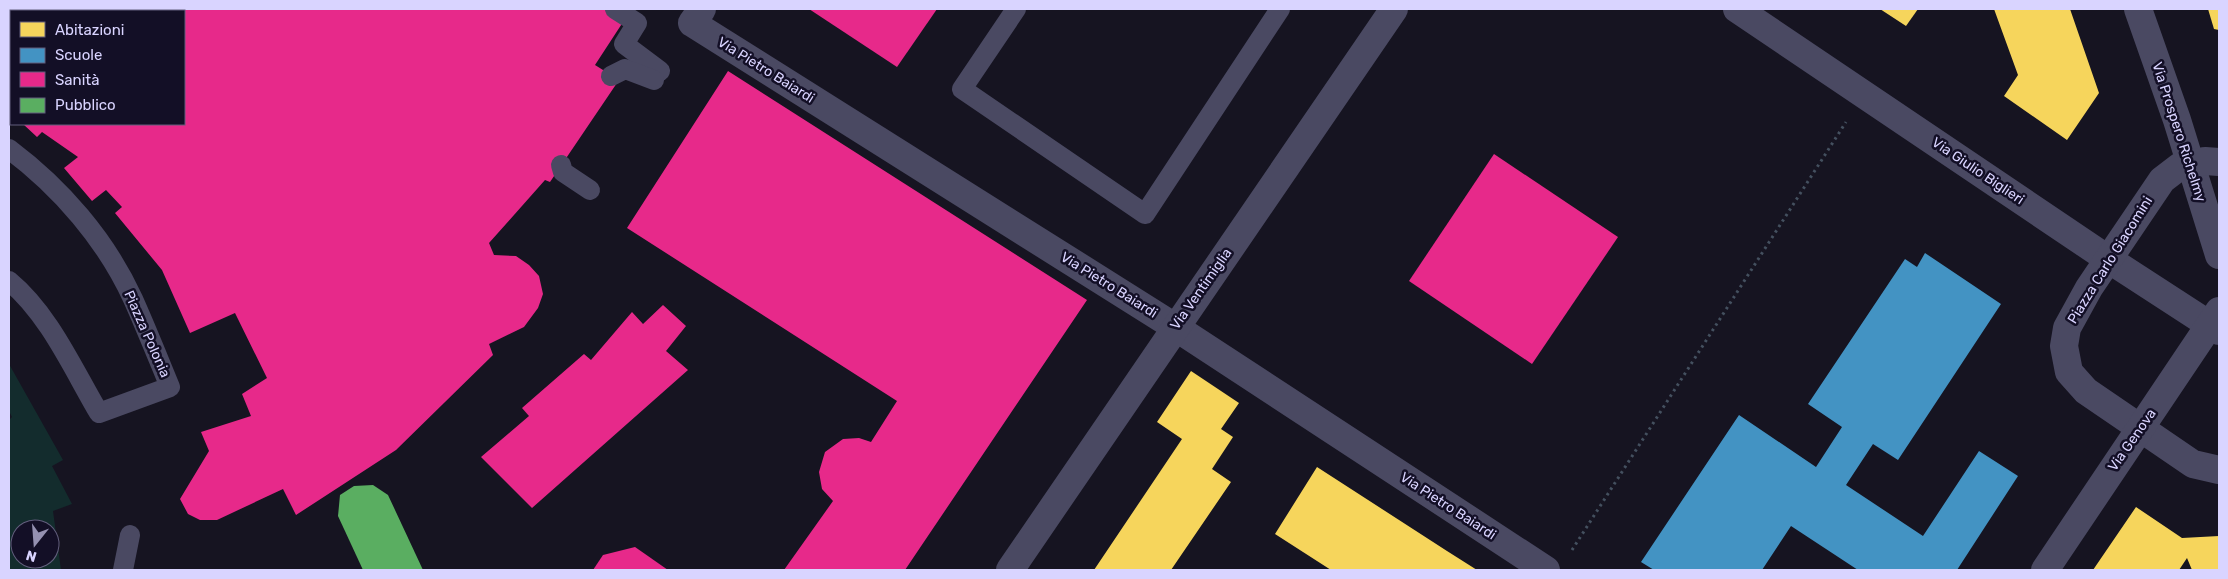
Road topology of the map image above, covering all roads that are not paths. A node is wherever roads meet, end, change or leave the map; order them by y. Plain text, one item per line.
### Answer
1 (615, 9) edge
2 (1016, 9) edge
3 (1280, 9) edge
4 (1394, 9) edge
5 (1737, 9) edge
6 (2138, 9) edge
7 (697, 16) edge
8 (611, 76) dead end
9 (9, 149) edge
10 (2219, 162) edge
11 (2191, 164) junction
12 (561, 165) dead end
13 (590, 190) dead end
14 (2219, 255) edge
15 (2108, 259) junction
16 (9, 282) edge
17 (2216, 322) edge
18 (1175, 327) junction
19 (2141, 429) junction
20 (2219, 470) edge
21 (130, 536) dead end
22 (123, 570) edge
23 (1010, 570) edge
24 (1546, 570) edge
25 (2045, 570) edge

1 - 8 lane
2 - 3 lane
4 - 18 street, Via Ventimiglia
5 - 15 street, Via Giulio Biglieri
6 - 11 street, Via Prospero Richelmy
7 - 18 street, Via Pietro Baiardi
9 - 16 lane, Piazza Polonia
10 - 11 street, Piazza Carlo Giacomini
11 - 14 street, Via Prospero Richelmy
11 - 15 street, Piazza Carlo Giacomini
12 - 13 lane
15 - 17 street, Via Giulio Biglieri
15 - 19 street, Piazza Carlo Giacomini
17 - 19 street, Via Genova
18 - 23 street, Via Ventimiglia
18 - 24 street, Via Pietro Baiardi
19 - 20 street, Piazza Carlo Giacomini
19 - 25 street, Via Genova
21 - 22 lane

